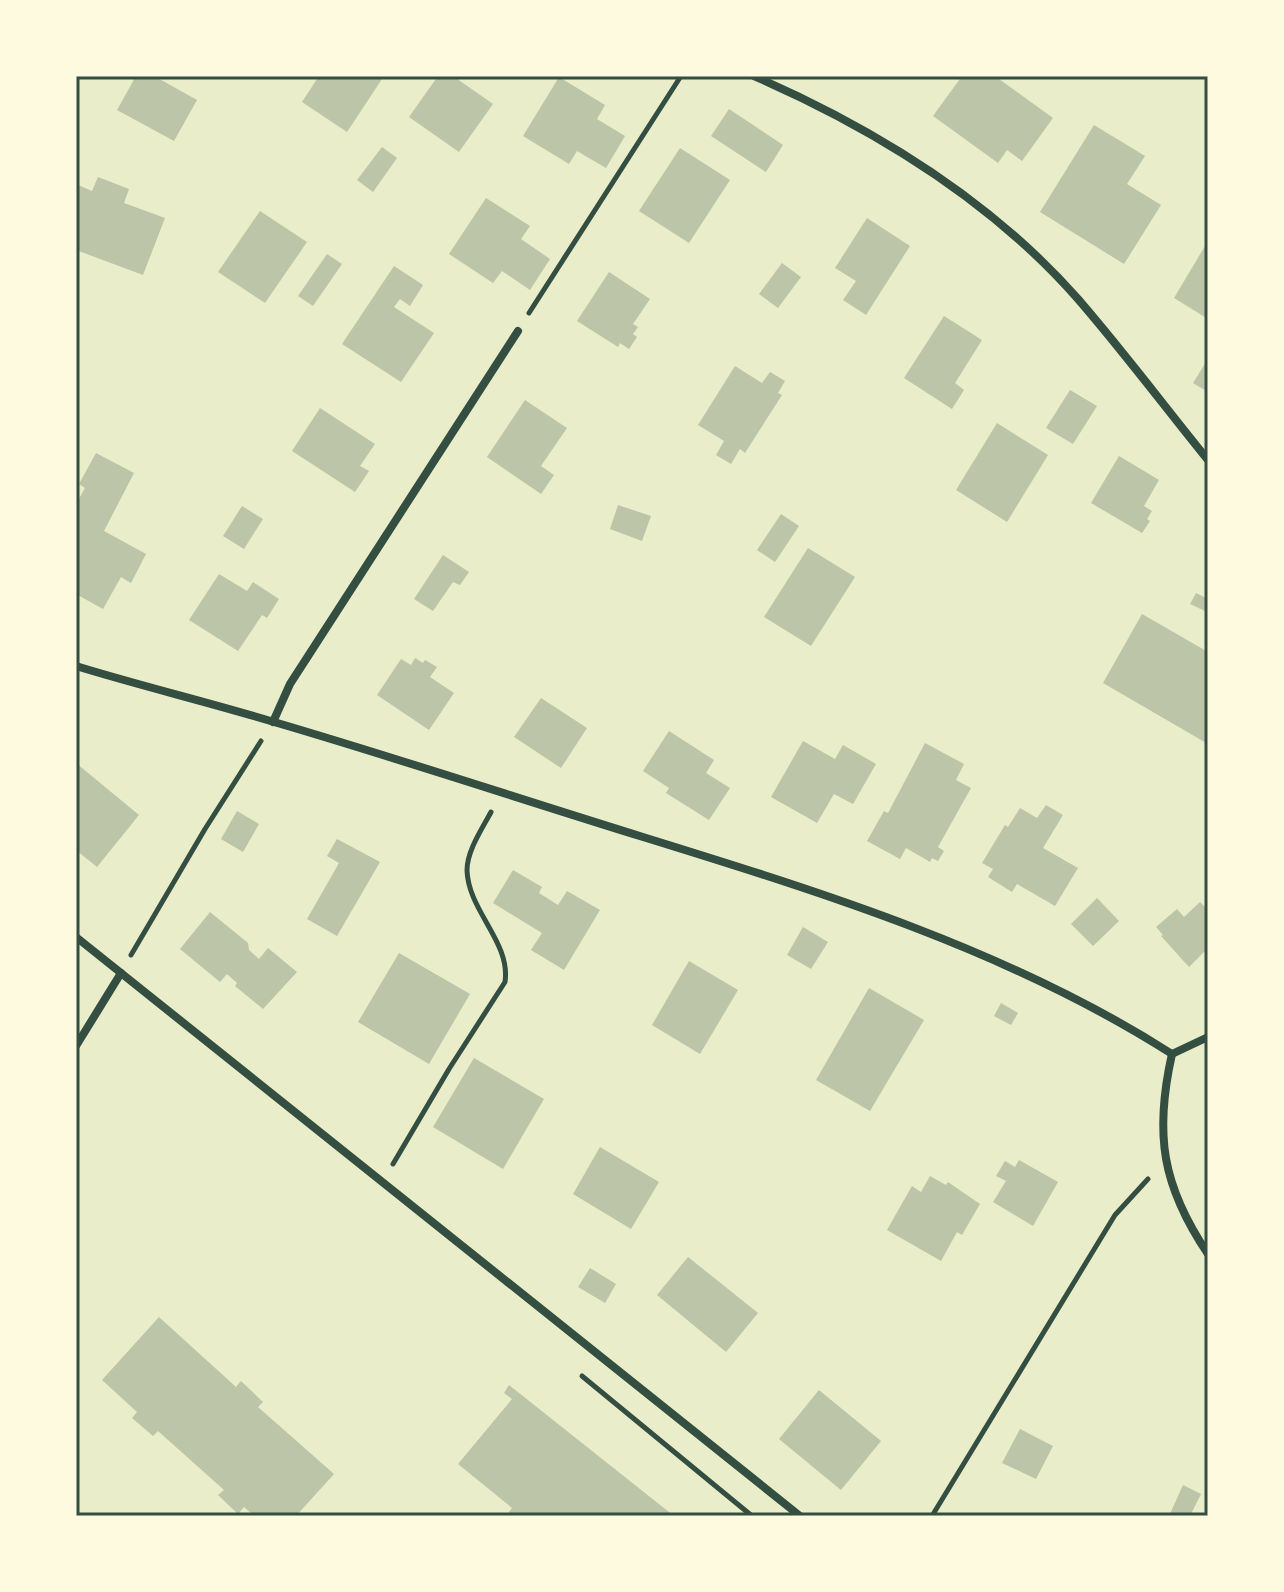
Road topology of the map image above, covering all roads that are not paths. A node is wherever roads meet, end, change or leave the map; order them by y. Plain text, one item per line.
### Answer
1 (754, 76) edge
2 (518, 331) road end
3 (1208, 460) edge
4 (76, 666) edge
5 (273, 722) junction
6 (76, 937) edge
7 (121, 973) junction
8 (1208, 1037) edge
9 (76, 1046) edge
10 (1172, 1054) junction
11 (1208, 1254) edge
12 (800, 1516) edge

1 - 3 street
2 - 5 street
4 - 5 street
5 - 10 street
6 - 7 street
7 - 9 street
7 - 12 street
8 - 10 street
10 - 11 street

